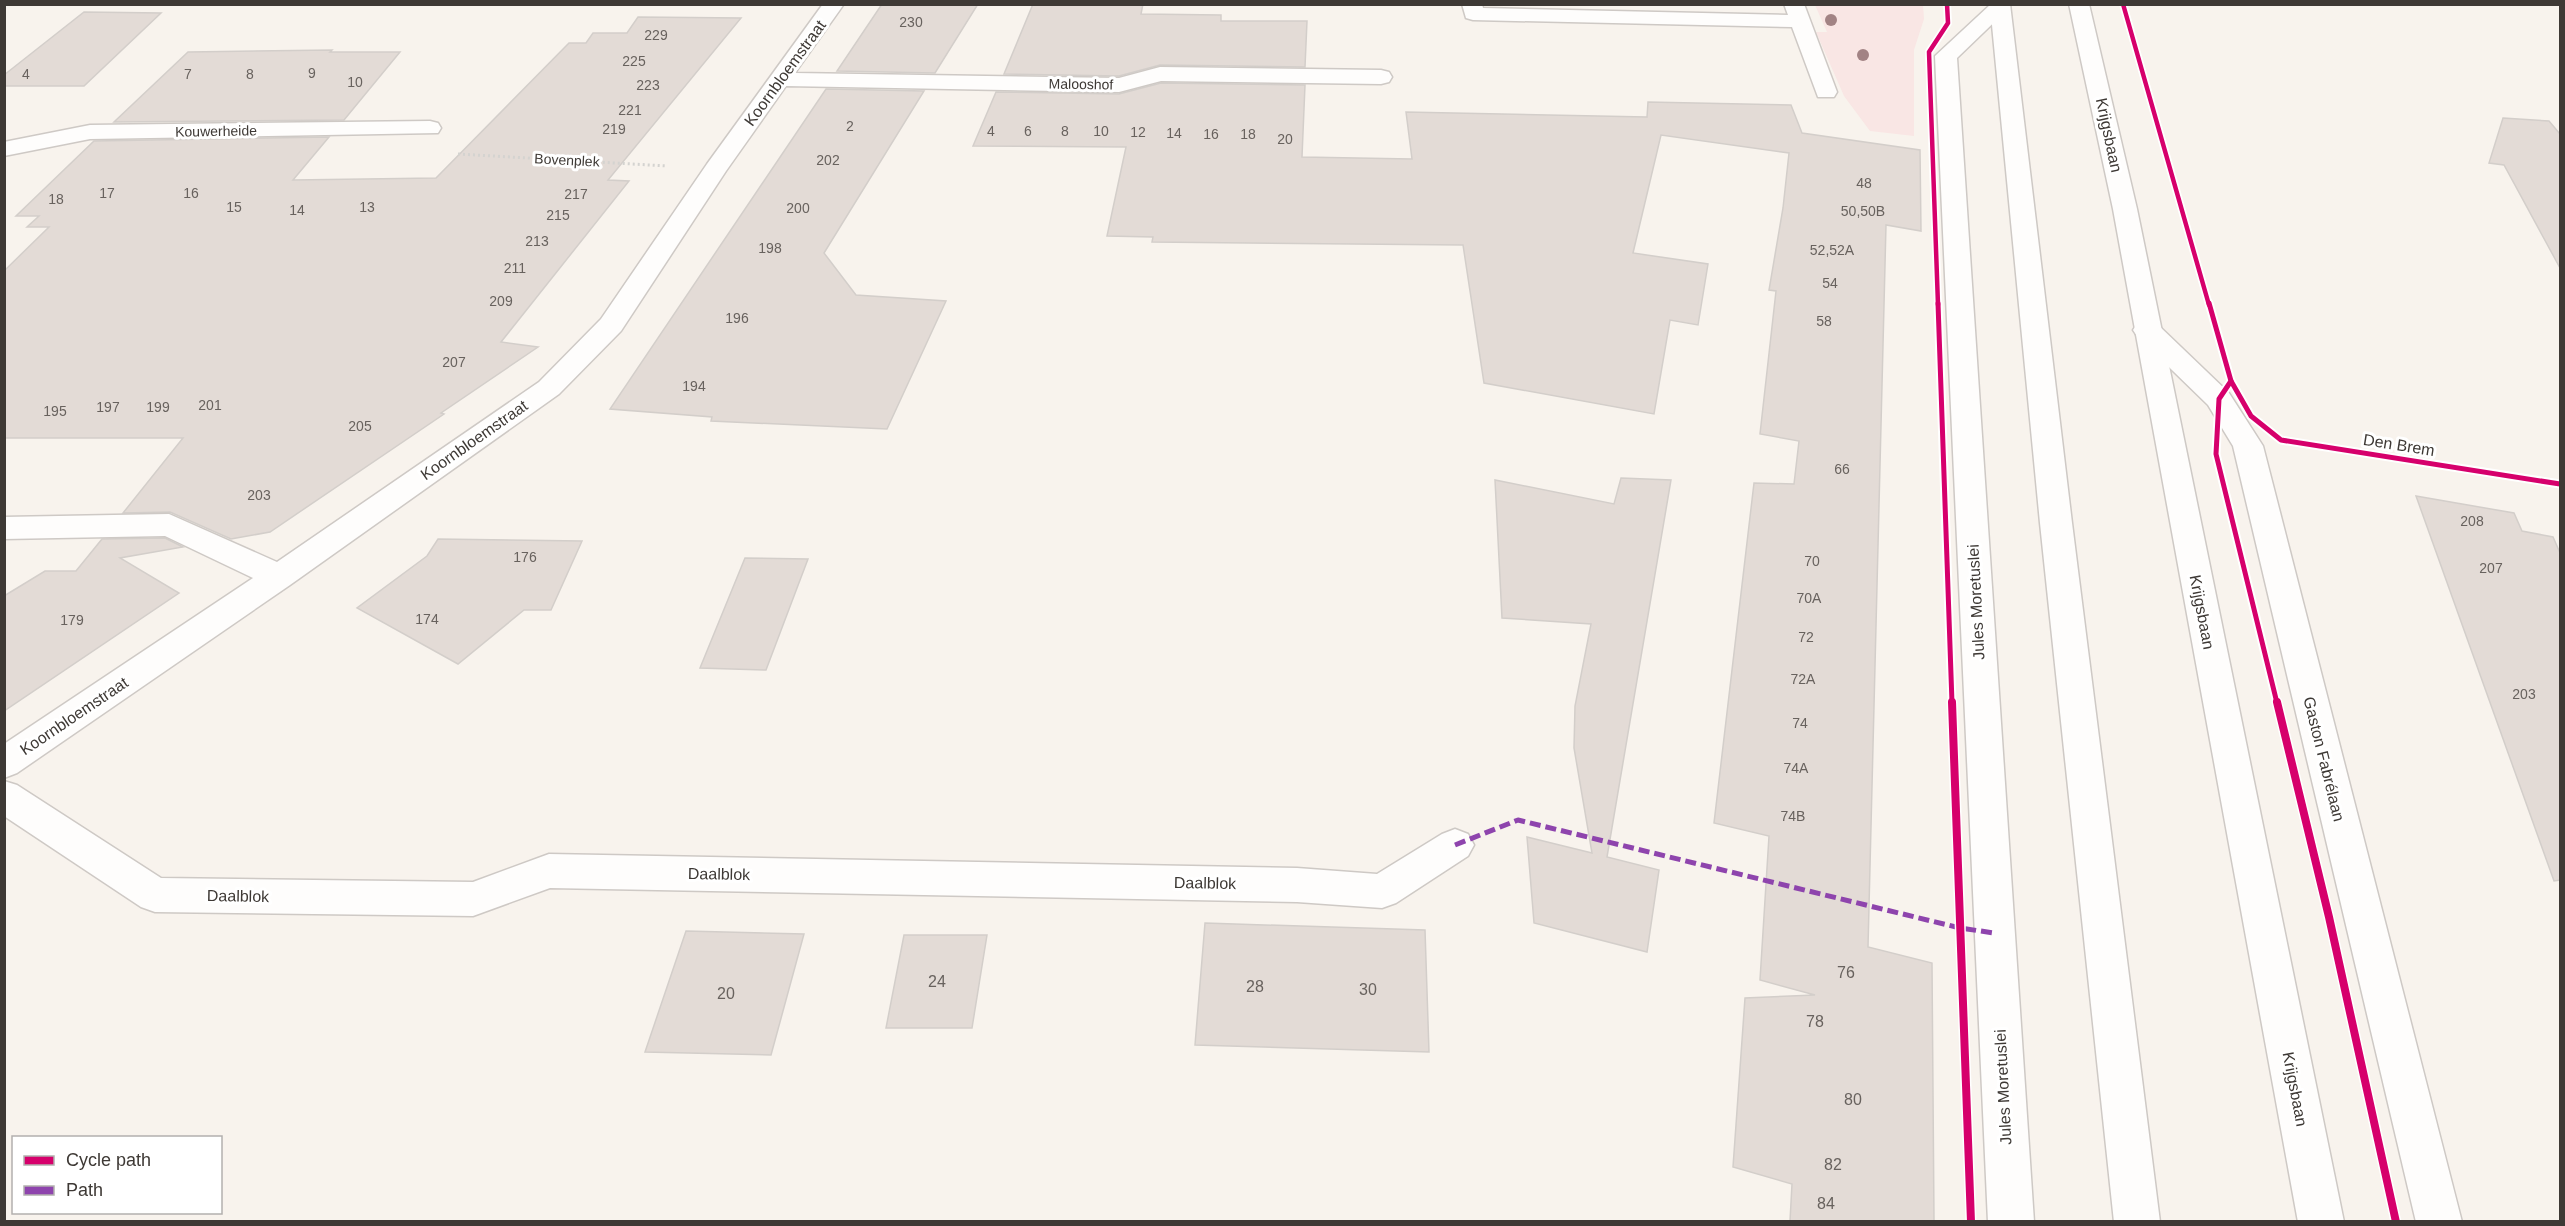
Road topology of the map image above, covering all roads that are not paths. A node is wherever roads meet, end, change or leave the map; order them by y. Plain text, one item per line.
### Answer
1 (834, 4) edge
2 (1472, 4) edge
3 (2079, 4) edge
4 (2000, 6) edge
5 (1797, 13) edge
6 (1381, 77) dead end
7 (780, 79) junction
8 (1826, 92) dead end
9 (430, 128) road end
10 (4, 149) edge
11 (2147, 330) junction
12 (4, 528) edge
13 (279, 577) junction
14 (4, 763) edge
15 (4, 796) edge
16 (1455, 845) dead end
17 (2011, 1221) edge
18 (2137, 1221) edge
19 (2321, 1221) edge
20 (2439, 1221) edge

1 - 7 street, Koornbloemstraat
2 - 5 street
3 - 11 street, Krijgsbaan
4 - 17 street, Jules Moretuslei
4 - 18 street
5 - 8 street
6 - 7 street, Malooshof
7 - 13 street, Koornbloemstraat
9 - 10 street, Kouwerheide
11 - 19 street, Krijgsbaan
11 - 20 street, Gaston Fabrélaan
12 - 13 street
13 - 14 street, Koornbloemstraat
15 - 16 street, Daalblok

